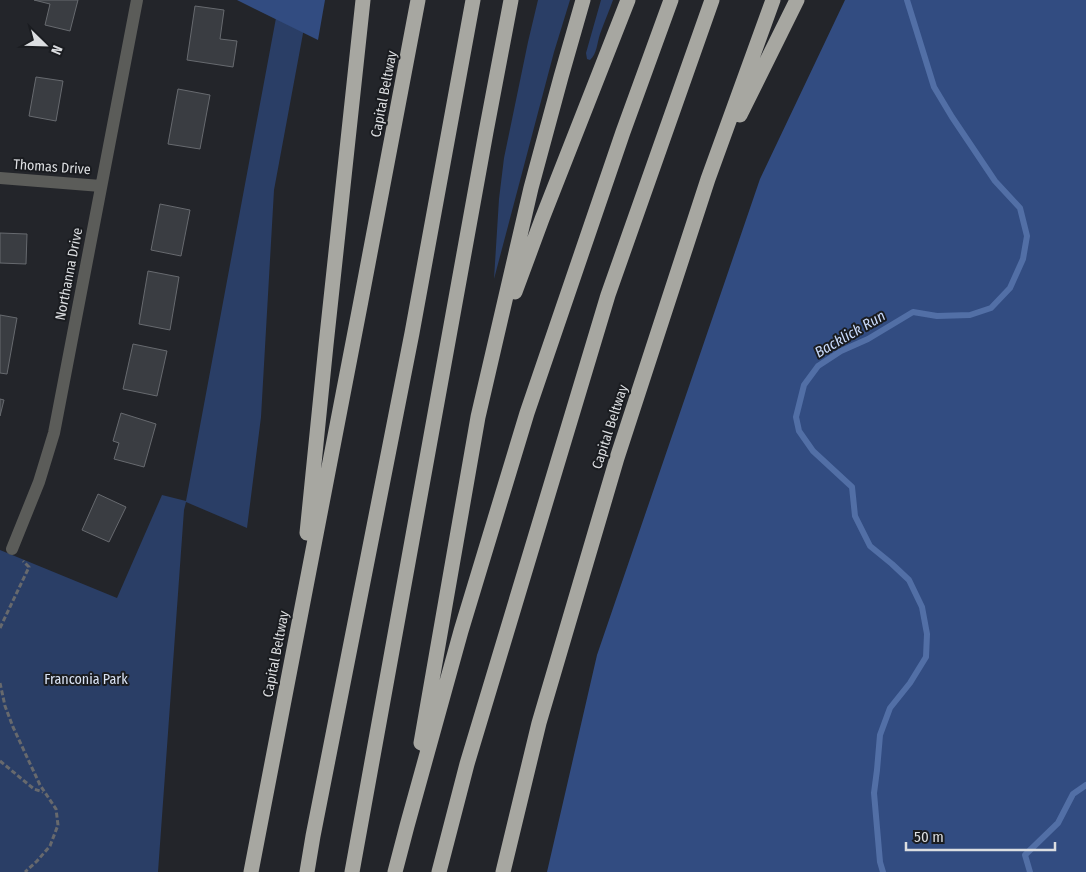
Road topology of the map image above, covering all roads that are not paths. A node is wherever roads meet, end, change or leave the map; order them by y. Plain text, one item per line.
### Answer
1 (137, 0) edge
2 (363, 0) edge
3 (418, 0) edge
4 (473, 0) edge
5 (511, 0) edge
6 (518, 0) edge
7 (583, 0) edge
8 (628, 0) edge
9 (671, 0) edge
10 (712, 0) edge
11 (772, 0) edge
12 (797, 0) edge
13 (486, 132) junction
14 (0, 178) edge
15 (708, 179) junction
16 (101, 186) junction
17 (493, 352) junction
18 (12, 549) road end
19 (298, 624) junction
20 (407, 826) junction
21 (251, 872) edge
22 (307, 872) edge
23 (352, 872) edge
24 (395, 872) edge
25 (439, 872) edge
26 (503, 872) edge

1 - 16 street, Northanna Drive
2 - 19 highway
3 - 19 highway, Capital Beltway
4 - 22 highway
5 - 13 highway
6 - 13 highway
7 - 17 highway
8 - 17 highway
9 - 20 highway
10 - 25 highway
11 - 15 highway, Capital Beltway
12 - 15 highway
13 - 23 highway
14 - 16 street, Thomas Drive
15 - 26 highway, Capital Beltway
16 - 18 street, Northanna Drive
17 - 20 highway
19 - 21 highway, Capital Beltway
20 - 24 highway

